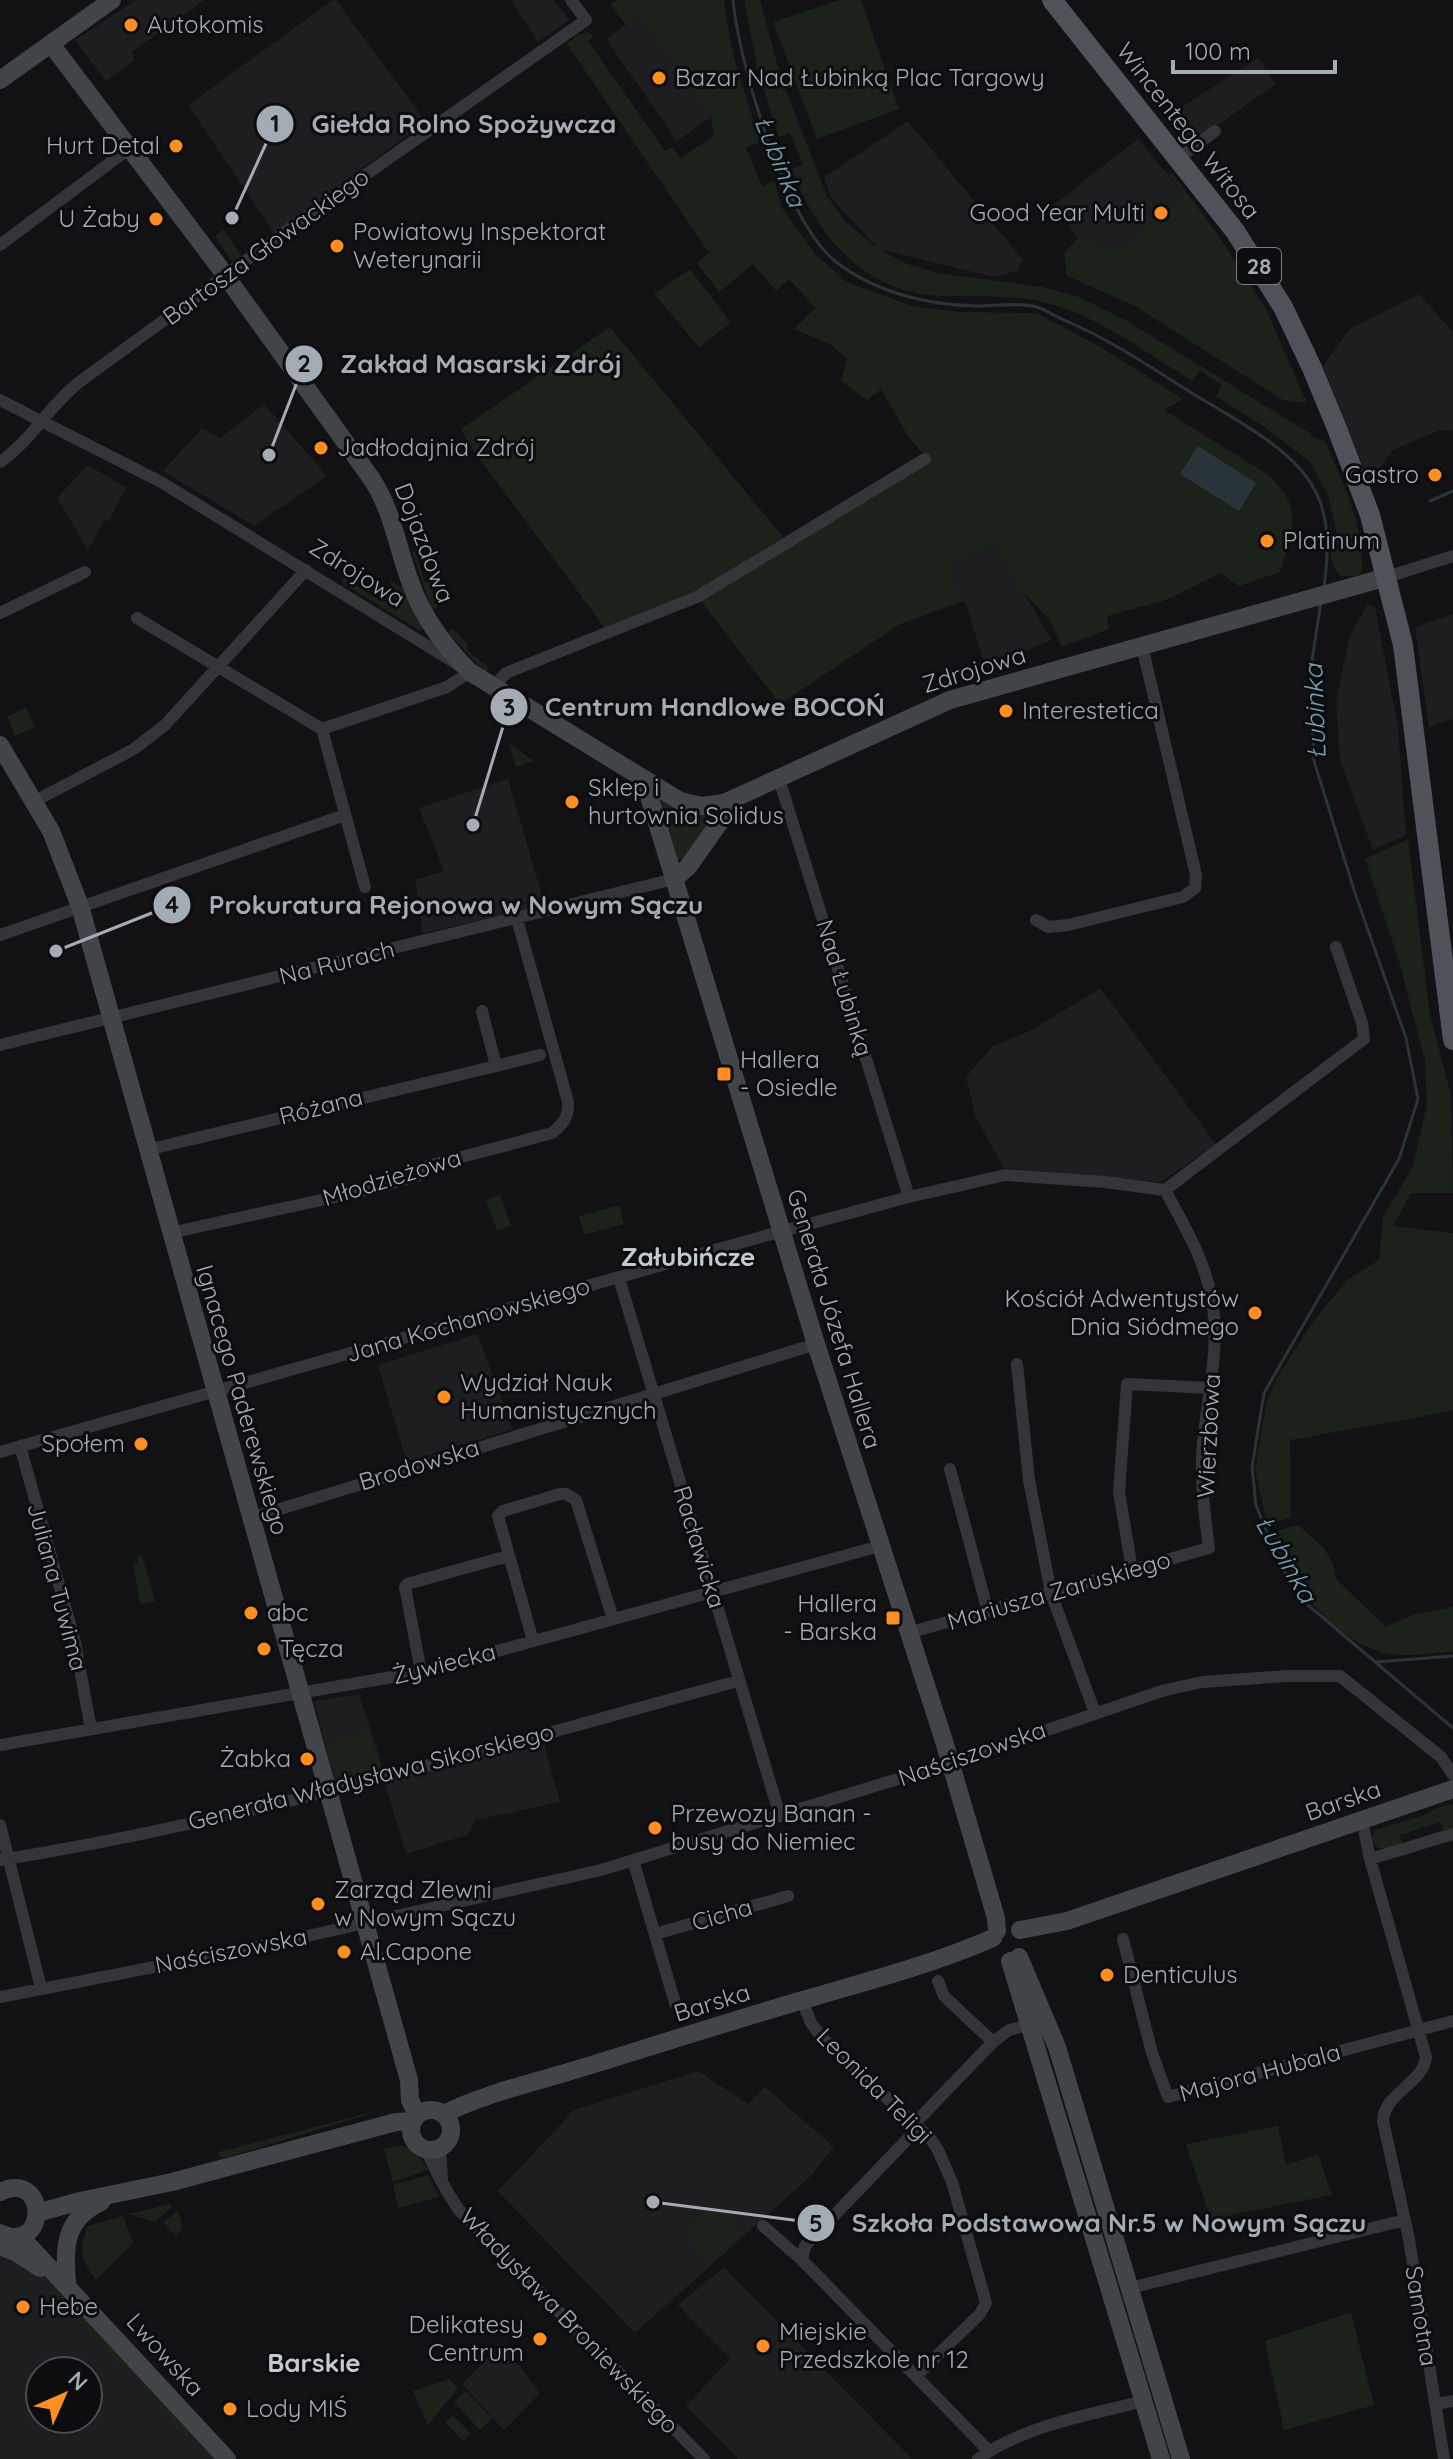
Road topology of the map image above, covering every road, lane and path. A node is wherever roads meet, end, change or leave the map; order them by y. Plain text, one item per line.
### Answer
1 (112, 0) edge
2 (571, 0) edge
3 (1052, 0) edge
4 (51, 44) junction
5 (0, 80) edge
6 (1215, 131) dead end
7 (130, 148) junction
8 (1179, 158) junction
9 (0, 245) edge
10 (226, 277) junction
11 (0, 400) edge
12 (43, 421) junction
13 (925, 459) dead end
14 (0, 462) edge
15 (1453, 556) edge
16 (306, 570) junction
17 (85, 572) dead end
18 (1387, 577) junction
19 (0, 613) edge
20 (137, 618) dead end
21 (1142, 646) junction
22 (219, 666) junction
23 (470, 672) junction
24 (493, 687) junction
25 (322, 729) junction
26 (0, 745) edge
27 (6, 765) edge
28 (779, 779) junction
29 (644, 780) junction
30 (736, 799) junction
31 (35, 801) junction
32 (345, 815) junction
33 (674, 879) junction
34 (365, 887) dead end
35 (80, 906) junction
36 (517, 919) junction
37 (1036, 920) dead end
38 (0, 935) edge
39 (1336, 947) dead end
40 (1449, 977) edge
41 (482, 1011) dead end
42 (110, 1017) junction
43 (1453, 1040) edge
44 (0, 1045) edge
45 (540, 1055) dead end
46 (496, 1066) junction
47 (147, 1150) junction
48 (1165, 1190) junction
49 (909, 1197) junction
50 (782, 1232) junction
51 (170, 1233) junction
52 (619, 1278) junction
53 (816, 1344) junction
54 (1017, 1364) dead end
55 (1211, 1388) junction
56 (215, 1392) junction
57 (654, 1395) junction
58 (20, 1446) junction
59 (0, 1452) edge
60 (950, 1469) dead end
61 (251, 1518) junction
62 (880, 1546) junction
63 (1209, 1548) joint
64 (508, 1556) junction
65 (1132, 1569) junction
66 (712, 1592) junction
67 (1051, 1593) junction
68 (988, 1612) junction
69 (613, 1619) junction
70 (908, 1633) junction
71 (533, 1641) junction
72 (421, 1672) junction
73 (738, 1681) junction
74 (300, 1694) junction
75 (1095, 1713) junction
76 (91, 1729) junction
77 (0, 1745) edge
78 (950, 1763) junction
79 (1453, 1775) edge
80 (1453, 1789) edge
81 (329, 1792) junction
82 (780, 1816) junction
83 (1362, 1820) junction
84 (0, 1825) edge
85 (1453, 1834) edge
86 (1370, 1859) junction
87 (4, 1860) edge
88 (633, 1860) junction
89 (788, 1896) dead end
90 (365, 1923) junction
91 (655, 1934) junction
92 (1123, 1939) dead end
93 (1009, 1943) junction
94 (938, 1981) dead end
95 (41, 1988) junction
96 (0, 1997) edge
97 (802, 2000) junction
98 (675, 2003) dead end
99 (1453, 2021) edge
100 (1028, 2025) junction
101 (1418, 2031) junction
102 (993, 2042) junction
103 (428, 2120) junction
104 (916, 2126) junction
105 (434, 2149) junction
106 (1, 2189) edge
107 (124, 2193) junction
108 (30, 2220) junction
109 (1405, 2220) junction
110 (763, 2226) dead end
111 (0, 2233) edge
112 (0, 2246) edge
113 (1101, 2258) junction
114 (802, 2260) junction
115 (67, 2283) junction
116 (1130, 2288) junction
117 (1119, 2316) junction
118 (916, 2376) junction
119 (1144, 2401) junction
120 (1453, 2401) edge
121 (1435, 2404) junction
122 (984, 2455) edge
123 (227, 2459) edge
124 (704, 2459) edge
125 (1161, 2459) edge
126 (1181, 2459) edge
127 (1444, 2459) edge

1 - 4 street
2 - 10 street, Bartosza Głowackiego
3 - 8 main road, Wincentego Witosa / 28
4 - 5 street
4 - 7 street, Dojazdowa
6 - 8 street
7 - 9 street
7 - 10 street, Dojazdowa
8 - 18 main road, Wincentego Witosa / 28
10 - 12 street, Bartosza Głowackiego
10 - 23 street, Dojazdowa
11 - 12 street, Zdrojowa
12 - 14 street, Bartosza Głowackiego
12 - 16 street, Zdrojowa
13 - 24 street
15 - 18 street, Zdrojowa
16 - 22 street
16 - 23 street, Zdrojowa
17 - 19 street
18 - 21 street, Zdrojowa
18 - 40 main road, Wincentego Witosa / 28
20 - 22 street
21 - 28 street, Zdrojowa
21 - 37 street
22 - 25 street
22 - 31 street
23 - 24 street, Zdrojowa
23 - 25 street
24 - 29 street, Zdrojowa
25 - 32 street
26 - 27 street, Ignacego Paderewskiego
27 - 31 street, Ignacego Paderewskiego
28 - 30 street, Zdrojowa
28 - 49 street, Nad Łubinką
29 - 30 street, Zdrojowa
29 - 33 street, Generała Józefa Hallera
30 - 33 street
31 - 35 street, Ignacego Paderewskiego
32 - 34 street
32 - 35 street
33 - 36 street, Na Rurach
33 - 50 street, Generała Józefa Hallera
35 - 38 street
35 - 42 street, Ignacego Paderewskiego
36 - 42 street, Na Rurach
36 - 51 street, Młodzieżowa
39 - 48 street
40 - 43 main road, Wincentego Witosa / 28
41 - 46 street
42 - 44 street, Na Rurach
42 - 47 street, Ignacego Paderewskiego
45 - 46 street, Różana
46 - 47 street, Różana
47 - 51 street, Ignacego Paderewskiego
48 - 49 street, Jana Kochanowskiego
48 - 55 street, Wierzbowa
49 - 50 street, Jana Kochanowskiego
50 - 52 street, Jana Kochanowskiego
50 - 53 street, Generała Józefa Hallera
51 - 56 street, Ignacego Paderewskiego
52 - 56 street, Jana Kochanowskiego
52 - 57 street, Racławicka
53 - 57 street, Brodowska
53 - 62 street, Generała Józefa Hallera
54 - 67 street
55 - 63 street, Wierzbowa
55 - 65 street
56 - 58 street, Jana Kochanowskiego
56 - 61 street, Ignacego Paderewskiego
57 - 61 street, Brodowska
57 - 66 street, Racławicka
58 - 59 street, Jana Kochanowskiego
58 - 76 street, Juliana Tuwima
60 - 68 street
61 - 74 street, Ignacego Paderewskiego
62 - 66 street, Żywiecka
62 - 70 street, Generała Józefa Hallera
63 - 65 street, Mariusza Zaruskiego
64 - 69 street
64 - 71 street
64 - 72 street
65 - 67 street, Mariusza Zaruskiego
66 - 69 street, Żywiecka
66 - 73 street, Racławicka
67 - 68 street, Mariusza Zaruskiego
67 - 75 street
68 - 70 street, Mariusza Zaruskiego
69 - 71 street, Żywiecka
70 - 78 street, Generała Józefa Hallera
71 - 72 street, Żywiecka
72 - 74 street, Żywiecka
73 - 81 street, Generała Władysława Sikorskiego
73 - 82 street, Racławicka
74 - 76 street, Żywiecka
74 - 81 street, Ignacego Paderewskiego
75 - 78 street, Naściszowska
75 - 79 street, Naściszowska
76 - 77 street, Żywiecka
78 - 82 street, Naściszowska
78 - 93 street, Generała Józefa Hallera
80 - 83 street, Barska
81 - 87 street, Generała Władysława Sikorskiego
81 - 90 street, Ignacego Paderewskiego
82 - 88 street, Naściszowska
83 - 86 street
83 - 93 street, Barska
84 - 87 street
85 - 86 street
86 - 101 street
87 - 95 street
88 - 90 street, Naściszowska
88 - 91 street
89 - 91 street, Cicha
90 - 95 street, Naściszowska
90 - 103 street, Ignacego Paderewskiego
91 - 98 street
92 - 101 street, Majora Hubala
93 - 97 street, Barska
93 - 100 street
93 - 116 street
94 - 102 street
95 - 96 street, Naściszowska
97 - 103 street, Barska
97 - 104 street, Leonida Teligi
99 - 101 street, Majora Hubala
100 - 102 street
100 - 113 street
101 - 109 street, Samotna
102 - 104 street
103 - 105 street
103 - 105 street
103 - 107 street, Barska
104 - 114 street
104 - 118 street, Leonida Teligi
105 - 124 street, Władysława Broniewskiego
106 - 108 street
107 - 108 street, Barska
107 - 115 street
108 - 111 street
108 - 115 street, Lwowska
109 - 116 street
109 - 121 street, Samotna
110 - 114 street
112 - 115 street
113 - 116 street
113 - 117 street
114 - 118 street
115 - 123 street, Lwowska
116 - 117 street
116 - 126 street
117 - 119 street
118 - 122 street
119 - 122 street
119 - 125 street
120 - 121 street
121 - 127 street, Samotna

